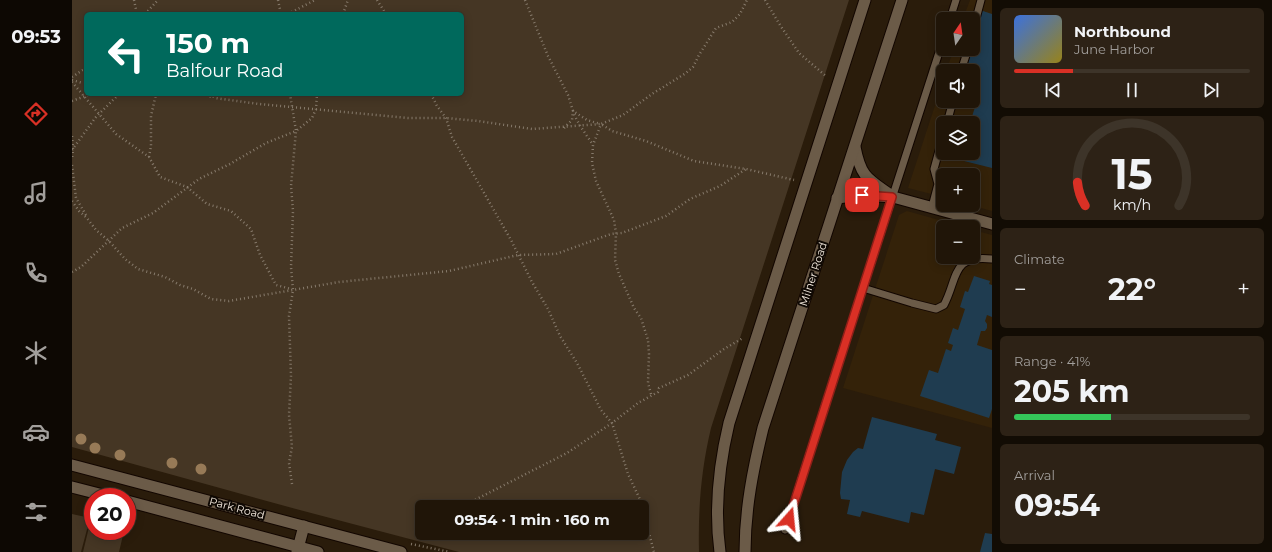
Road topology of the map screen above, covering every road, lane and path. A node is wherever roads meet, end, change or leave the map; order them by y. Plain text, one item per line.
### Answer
1 (134, 0) edge
2 (158, 0) edge
3 (278, 0) edge
4 (315, 0) edge
5 (348, 0) edge
6 (377, 0) edge
7 (526, 0) edge
8 (747, 0) edge
9 (765, 0) edge
10 (865, 0) edge
11 (902, 0) edge
12 (956, 0) edge
13 (981, 0) edge
14 (137, 12) edge
15 (148, 12) edge
16 (281, 12) edge
17 (292, 12) edge
18 (344, 12) edge
19 (385, 12) edge
20 (952, 12) edge
21 (978, 12) edge
22 (938, 56) edge
23 (84, 70) edge
24 (827, 77) dead end
25 (72, 79) edge
26 (84, 83) edge
27 (84, 95) edge
28 (85, 96) joint
29 (117, 96) edge
30 (156, 96) edge
31 (206, 96) edge
32 (212, 96) edge
33 (290, 96) edge
34 (317, 96) edge
35 (432, 96) edge
36 (215, 98) junction
37 (72, 101) edge
38 (293, 107) junction
39 (316, 109) junction
40 (573, 111) junction
41 (99, 113) junction
42 (446, 118) junction
43 (601, 124) junction
44 (582, 126) junction
45 (564, 128) junction
46 (296, 131) junction
47 (72, 136) edge
48 (593, 146) junction
49 (855, 147) junction
50 (73, 150) edge
51 (149, 156) junction
52 (72, 159) edge
53 (936, 160) edge
54 (72, 165) edge
55 (746, 169) junction
56 (794, 180) dead end
57 (187, 187) junction
58 (892, 197) junction
59 (837, 198) junction
60 (72, 201) edge
61 (932, 207) junction
62 (87, 218) junction
63 (992, 224) edge
64 (616, 234) junction
65 (110, 241) junction
66 (518, 255) junction
67 (992, 259) edge
68 (72, 272) edge
69 (863, 288) junction
70 (293, 290) junction
71 (743, 338) dead end
72 (651, 394) junction
73 (612, 423) junction
74 (72, 465) edge
75 (292, 484) dead end
76 (72, 487) edge
77 (84, 490) edge
78 (476, 500) edge
79 (136, 504) edge
80 (304, 526) junction
81 (785, 530) dead end
82 (297, 549) edge
83 (318, 552) edge
84 (401, 552) edge
85 (654, 552) edge
86 (719, 552) edge
87 (745, 552) edge

1 - 14 path
2 - 15 path
3 - 16 path
4 - 17 path
5 - 18 path
6 - 19 path
7 - 40 path
8 - 43 path
9 - 24 path
10 - 86 main road
11 - 49 main road, Milner Road
12 - 20 lane
13 - 21 lane
22 - 58 lane
23 - 25 path
25 - 26 path
25 - 27 path
28 - 37 path
28 - 41 path
29 - 41 path
30 - 51 path
31 - 36 path
32 - 36 path
33 - 38 path
34 - 39 path
35 - 42 path
36 - 38 path
38 - 39 path
38 - 46 path
39 - 42 path
39 - 46 path
40 - 43 path
40 - 44 path
40 - 45 path
41 - 50 path
41 - 51 path
42 - 45 path
42 - 66 path
43 - 44 path
43 - 48 path
43 - 55 path
44 - 45 path
44 - 48 path
46 - 57 path
46 - 70 path
47 - 50 path
48 - 64 path
49 - 58 main road
49 - 59 main road, Milner Road
50 - 52 path
51 - 57 path
53 - 61 lane
54 - 62 path
55 - 56 path
55 - 64 path
57 - 65 path
57 - 70 path
58 - 59 main road
58 - 61 main road
58 - 69 lane
59 - 87 main road, Milner Road
60 - 62 path
61 - 63 main road
62 - 65 path
64 - 66 path
64 - 72 path
65 - 68 path
65 - 70 path
66 - 70 path
66 - 73 path
67 - 69 lane
69 - 81 lane
70 - 75 path
71 - 72 path
72 - 73 path
73 - 78 path
73 - 85 path
74 - 80 main road, Park Road
76 - 77 main road
79 - 82 main road, Park Road
80 - 82 main road
80 - 84 main road, Park Road
82 - 83 main road, Park Road

